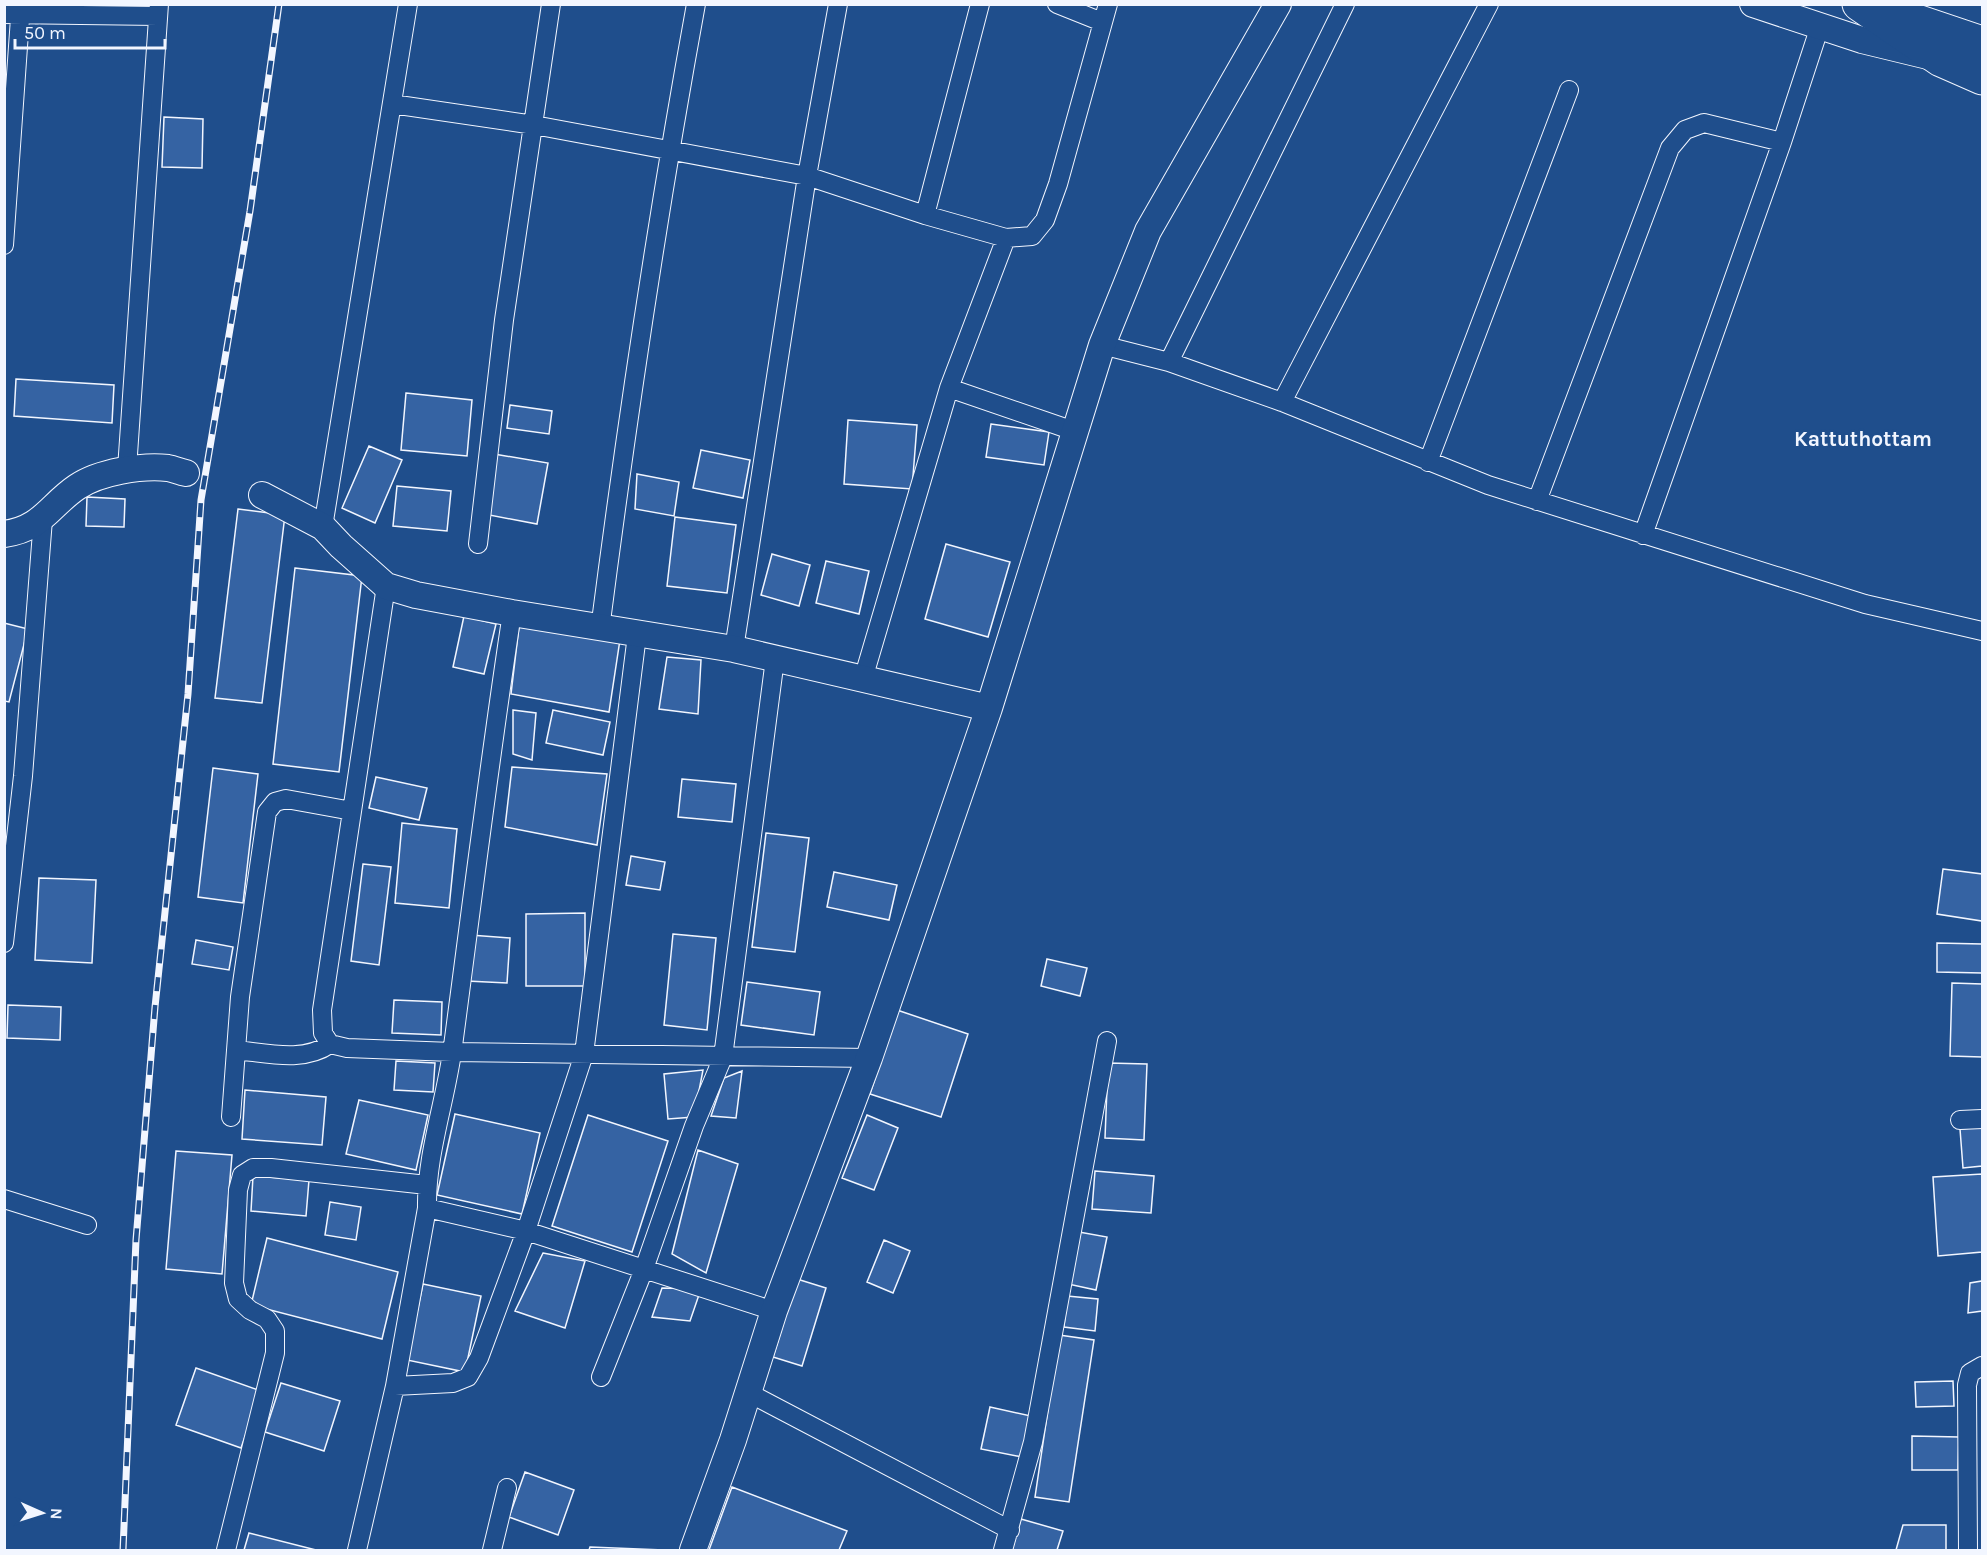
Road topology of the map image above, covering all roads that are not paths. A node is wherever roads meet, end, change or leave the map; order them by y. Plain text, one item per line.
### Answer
1 (408, 4) edge
2 (551, 4) edge
3 (696, 4) edge
4 (838, 4) edge
5 (980, 4) edge
6 (1057, 4) edge
7 (1108, 4) edge
8 (1278, 4) edge
9 (1345, 4) edge
10 (1489, 4) edge
11 (1753, 4) edge
12 (1859, 4) edge
13 (1868, 4) edge
14 (159, 10) edge
15 (15, 11) edge
16 (1102, 22) junction
17 (1820, 27) junction
18 (1983, 43) edge
19 (1941, 60) junction
20 (1983, 78) edge
21 (1569, 90) dead end
22 (392, 104) junction
23 (534, 125) junction
24 (1782, 142) junction
25 (669, 151) junction
26 (807, 176) junction
27 (925, 215) junction
28 (1006, 238) junction
29 (4, 245) edge
30 (1102, 345) junction
31 (1169, 363) junction
32 (949, 388) junction
33 (1282, 402) junction
34 (1074, 431) junction
35 (1428, 462) junction
36 (127, 469) junction
37 (186, 473) dead end
38 (262, 495) dead end
39 (1537, 501) junction
40 (43, 519) junction
41 (323, 527) junction
42 (4, 534) edge
43 (1643, 535) junction
44 (478, 544) dead end
45 (386, 586) junction
46 (512, 613) junction
47 (600, 629) junction
48 (1983, 631) edge
49 (637, 635) junction
50 (734, 650) junction
51 (775, 658) junction
52 (863, 679) junction
53 (989, 708) junction
54 (352, 811) junction
55 (4, 943) edge
56 (1107, 1041) dead end
57 (330, 1044) junction
58 (236, 1050) junction
59 (452, 1052) junction
60 (584, 1054) junction
61 (723, 1057) junction
62 (869, 1058) junction
63 (231, 1117) dead end
64 (1983, 1119) edge
65 (1960, 1120) dead end
66 (427, 1185) junction
67 (4, 1199) edge
68 (428, 1208) junction
69 (87, 1225) dead end
70 (526, 1231) junction
71 (644, 1269) junction
72 (774, 1311) junction
73 (1983, 1366) edge
74 (602, 1377) dead end
75 (395, 1386) junction
76 (747, 1392) junction
77 (507, 1488) dead end
78 (1010, 1530) junction
79 (226, 1551) edge
80 (357, 1551) edge
81 (492, 1551) edge
82 (693, 1551) edge
83 (1003, 1551) edge
84 (1968, 1551) edge

1 - 22 street
2 - 23 street
3 - 25 street
4 - 26 street
5 - 27 street
6 - 16 street
7 - 16 street
8 - 30 street
9 - 31 street
10 - 33 street
11 - 17 street
12 - 19 highway
13 - 18 highway
14 - 15 street
14 - 36 street
15 - 29 street
16 - 28 street
17 - 19 street
17 - 24 street
19 - 20 highway
21 - 35 street
22 - 23 street
22 - 41 street
23 - 25 street
23 - 44 street
24 - 39 street
24 - 43 street
25 - 26 street
25 - 47 street
26 - 27 street
26 - 50 street
27 - 28 street
28 - 32 street
30 - 31 street
30 - 34 street
31 - 33 street
32 - 34 street
32 - 52 street
33 - 35 street
34 - 53 street
35 - 39 street
36 - 37 street
36 - 40 street
38 - 41 street
39 - 43 street
40 - 42 street
40 - 55 street
41 - 45 street
43 - 48 street
45 - 46 street
45 - 54 street
46 - 47 street
46 - 59 street
47 - 49 street
49 - 50 street
49 - 60 street
50 - 51 street
51 - 52 street
51 - 61 street
52 - 53 street
53 - 62 street
54 - 57 street
54 - 58 street
56 - 78 street
57 - 58 street
57 - 59 street
58 - 63 street
59 - 60 street
59 - 66 street
60 - 61 street
60 - 70 street
61 - 62 street
61 - 71 street
62 - 72 street
64 - 65 street
66 - 68 street
66 - 79 street
67 - 69 street
68 - 70 street
68 - 75 street
70 - 71 street
70 - 75 street
71 - 72 street
71 - 74 street
72 - 76 street
73 - 84 street
75 - 80 street
76 - 78 street
76 - 82 street
77 - 81 street
78 - 83 street

